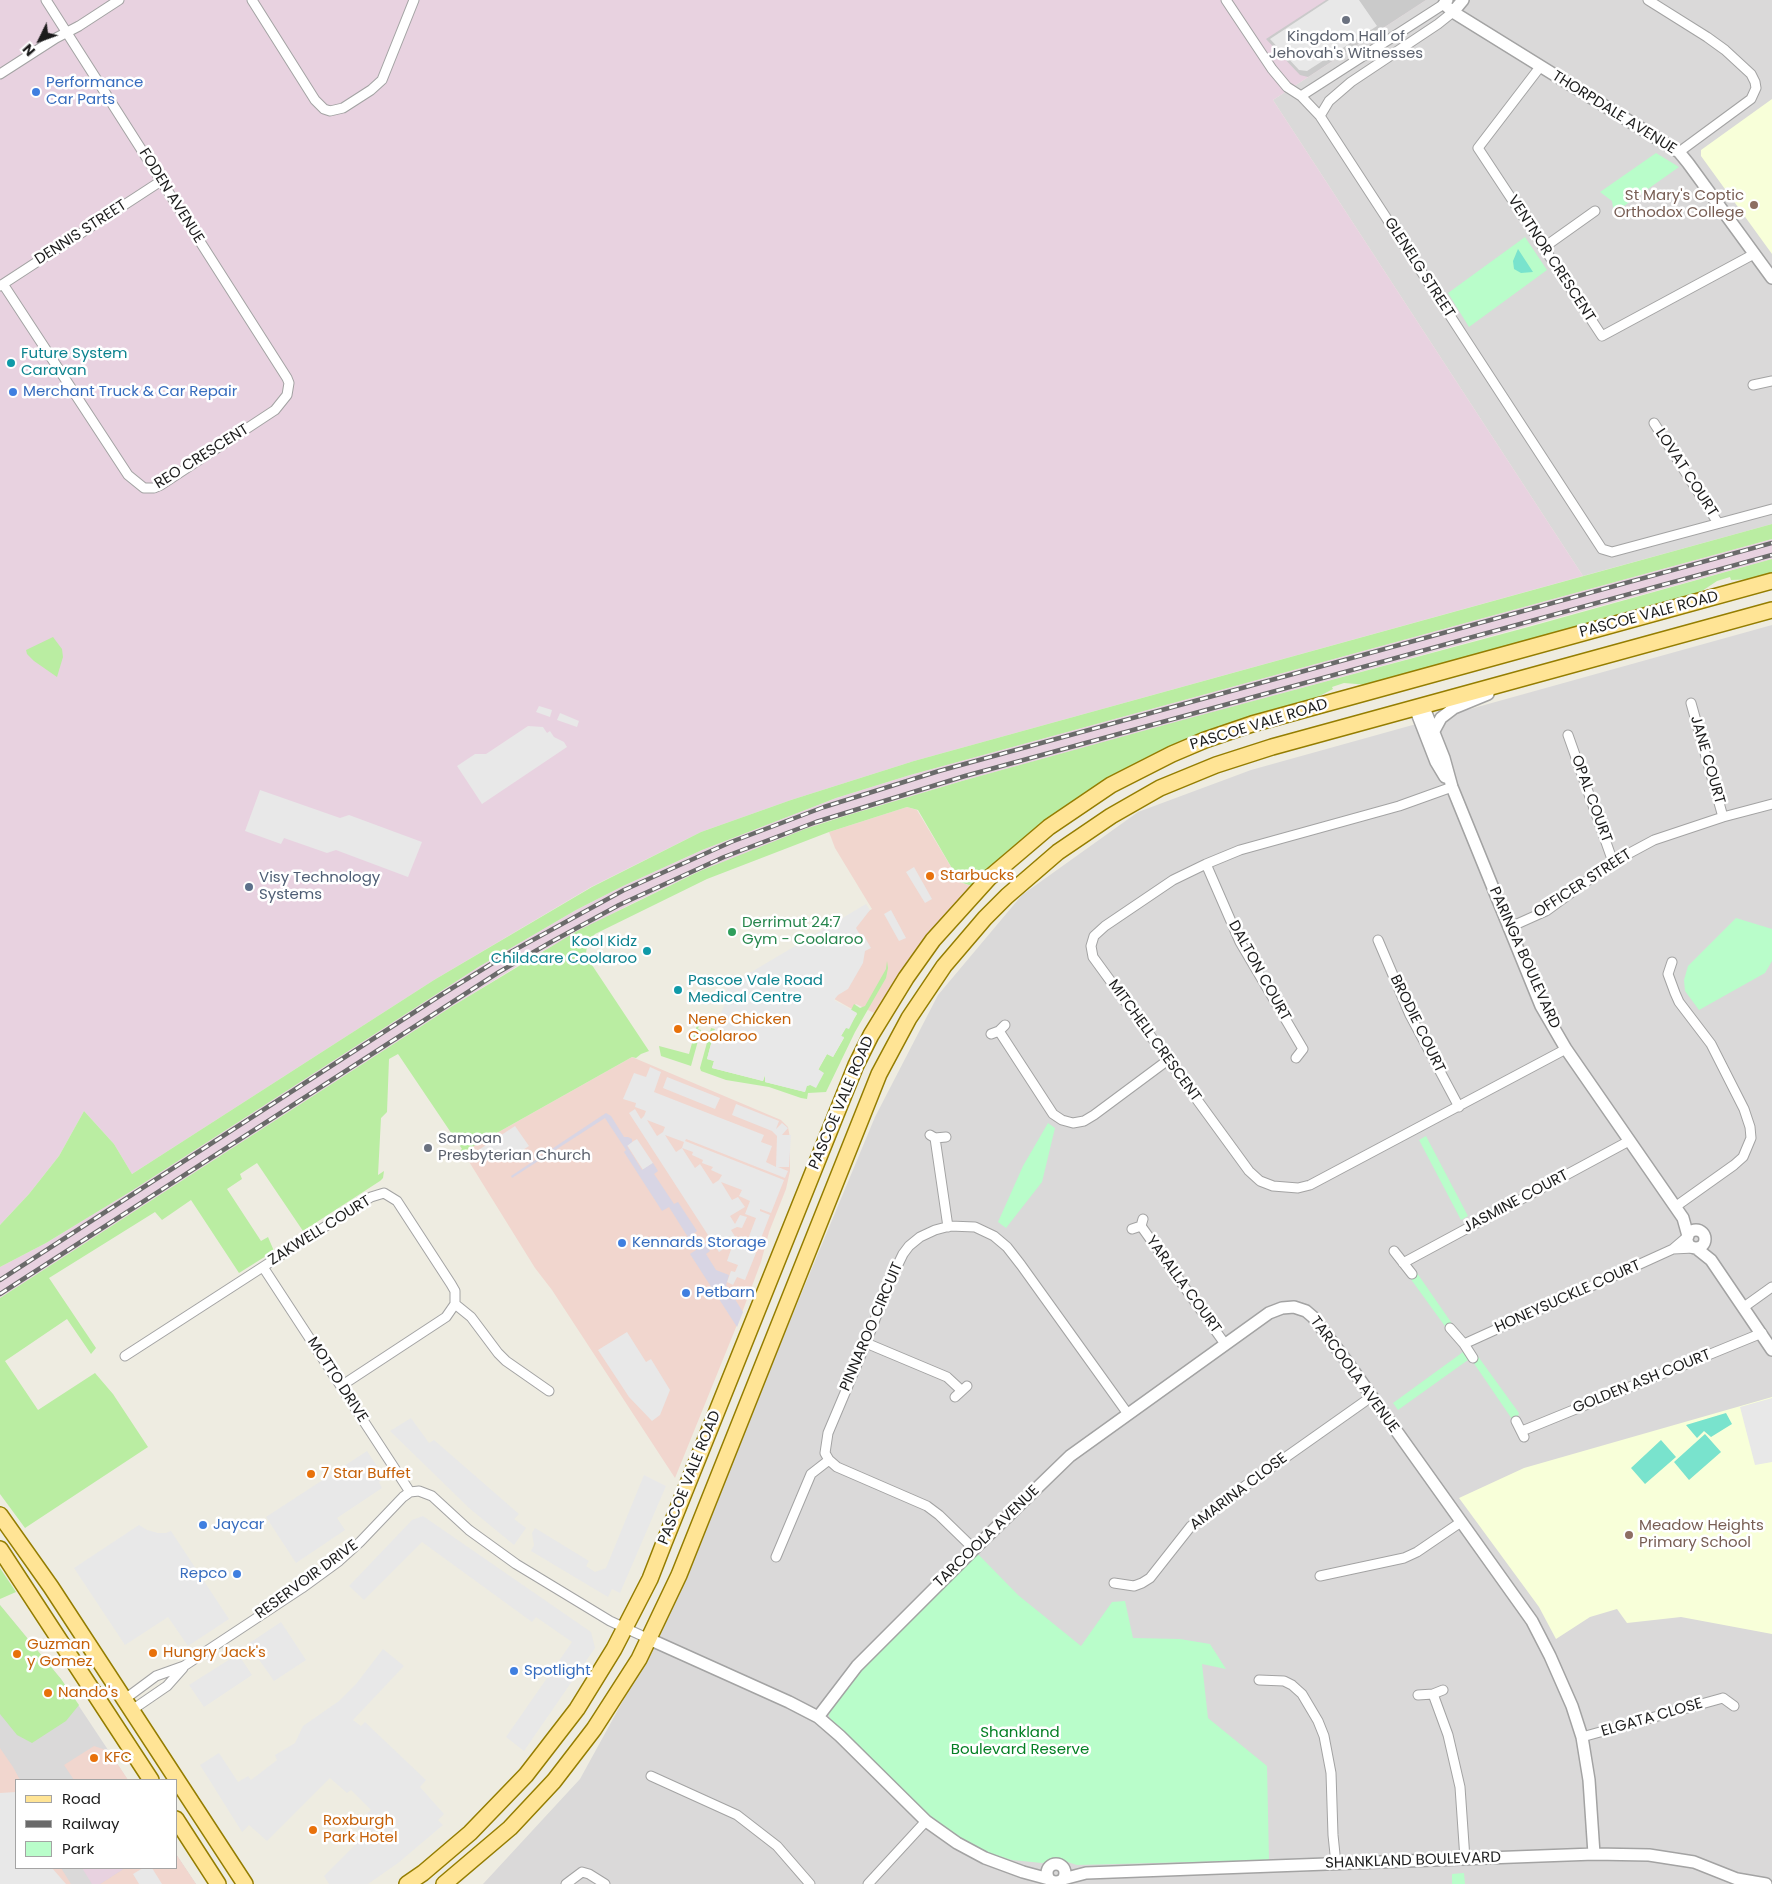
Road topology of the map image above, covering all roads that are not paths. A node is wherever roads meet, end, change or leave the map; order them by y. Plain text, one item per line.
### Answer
1 (46, 0) edge
2 (119, 0) edge
3 (252, 0) edge
4 (414, 0) edge
5 (1226, 0) edge
6 (1463, 0) edge
7 (1648, 0) edge
8 (1448, 5) edge
9 (67, 32) junction
10 (1540, 67) junction
11 (0, 74) edge
12 (1301, 96) junction
13 (1320, 116) junction
14 (1679, 152) junction
15 (162, 181) junction
16 (1595, 211) dead end
17 (1543, 248) junction
18 (1754, 254) junction
19 (1772, 278) edge
20 (1, 285) edge
21 (1772, 381) edge
22 (1754, 385) dead end
23 (287, 396) joint
24 (1654, 423) dead end
25 (1772, 508) edge
26 (1718, 523) junction
27 (1772, 581) edge
28 (1771, 610) edge
29 (1411, 681) junction
30 (1501, 684) junction
31 (1690, 703) dead end
32 (1419, 706) junction
33 (1434, 732) junction
34 (1568, 735) dead end
35 (1452, 786) junction
36 (1772, 804) edge
37 (1722, 816) junction
38 (1613, 862) junction
39 (1206, 864) junction
40 (1508, 928) junction
41 (1383, 932) dead end
42 (1672, 962) dead end
43 (998, 1030) dead end
44 (1303, 1048) junction
45 (1312, 1048) dead end
46 (1566, 1049) junction
47 (1296, 1058) dead end
48 (1168, 1060) junction
49 (1459, 1107) junction
50 (830, 1128) junction
51 (853, 1136) junction
52 (946, 1137) dead end
53 (1629, 1141) junction
54 (1675, 1207) junction
55 (1138, 1225) dead end
56 (948, 1226) junction
57 (1691, 1234) junction
58 (1706, 1240) junction
59 (1695, 1248) junction
60 (1672, 1249) junction
61 (1394, 1251) dead end
62 (1711, 1260) junction
63 (1403, 1263) junction
64 (263, 1267) junction
65 (1412, 1274) dead end
66 (1772, 1287) edge
67 (455, 1304) junction
68 (1744, 1307) junction
69 (1450, 1328) dead end
70 (1762, 1333) junction
71 (866, 1343) junction
72 (1225, 1344) junction
73 (1464, 1344) junction
74 (1772, 1350) edge
75 (125, 1356) dead end
76 (1473, 1358) dead end
77 (340, 1386) junction
78 (549, 1391) dead end
79 (961, 1391) dead end
80 (1371, 1397) junction
81 (1128, 1414) junction
82 (1516, 1421) dead end
83 (829, 1460) junction
84 (410, 1492) junction
85 (0, 1515) edge
86 (1461, 1522) junction
87 (0, 1549) edge
88 (974, 1549) junction
89 (775, 1559) dead end
90 (1317, 1576) dead end
91 (1112, 1582) dead end
92 (626, 1628) junction
93 (649, 1639) junction
94 (184, 1666) junction
95 (1259, 1680) dead end
96 (1442, 1690) dead end
97 (1433, 1694) junction
98 (1418, 1695) dead end
99 (128, 1704) junction
100 (1734, 1706) dead end
101 (109, 1716) junction
102 (818, 1717) junction
103 (1582, 1737) junction
104 (651, 1776) dead end
105 (150, 1779) edge
106 (177, 1779) edge
107 (178, 1781) edge
108 (926, 1821) junction
109 (178, 1823) edge
110 (470, 1833) junction
111 (497, 1839) junction
112 (1594, 1854) junction
113 (1464, 1859) junction
114 (1336, 1864) junction
115 (1049, 1866) junction
116 (1063, 1867) junction
117 (1014, 1868) junction
118 (1086, 1874) junction
119 (1056, 1881) edge
120 (1739, 1882) edge
121 (1769, 1882) edge
122 (218, 1884) edge
123 (245, 1884) edge
124 (407, 1884) edge
125 (444, 1884) edge
126 (566, 1884) edge
127 (605, 1884) edge
128 (810, 1884) edge
129 (868, 1884) edge

1 - 9 street, FODEN AVENUE
2 - 9 street
3 - 4 street
5 - 12 street, GLENELG STREET
6 - 8 street
7 - 14 street
8 - 10 street, THORPDALE AVENUE
8 - 12 street
8 - 13 street
9 - 11 street
9 - 15 street, FODEN AVENUE
10 - 14 street, THORPDALE AVENUE
10 - 17 street, VENTNOR CRESCENT
12 - 13 street, GLENELG STREET
13 - 26 street, GLENELG STREET
14 - 18 street, THORPDALE AVENUE
15 - 20 street, DENNIS STREET
15 - 23 street, FODEN AVENUE
16 - 17 street
17 - 18 street, VENTNOR CRESCENT
18 - 19 street, THORPDALE AVENUE
20 - 23 street, REO CRESCENT
21 - 22 street
24 - 26 street, LOVAT COURT
25 - 26 street
27 - 29 main road, PASCOE VALE ROAD
28 - 30 main road, PASCOE VALE ROAD
29 - 32 main road
29 - 50 main road, PASCOE VALE ROAD
30 - 32 main road, PASCOE VALE ROAD
30 - 33 street
31 - 37 street, JANE COURT
32 - 33 street, PARINGA BOULEVARD
32 - 35 street, PARINGA BOULEVARD
32 - 51 main road, PASCOE VALE ROAD
33 - 35 street, PARINGA BOULEVARD
34 - 38 street, OPAL COURT
35 - 39 street, MITCHELL CRESCENT
35 - 40 street, PARINGA BOULEVARD
36 - 37 street, OFFICER STREET
37 - 38 street, OFFICER STREET
38 - 40 street, OFFICER STREET
39 - 44 street, DALTON COURT
39 - 48 street, MITCHELL CRESCENT
40 - 46 street, PARINGA BOULEVARD
41 - 49 street, BRODIE COURT
42 - 54 street
43 - 48 street
44 - 45 street
44 - 47 street
46 - 49 street, MITCHELL CRESCENT
46 - 53 street, PARINGA BOULEVARD
48 - 49 street, MITCHELL CRESCENT
50 - 51 main road
50 - 92 main road, PASCOE VALE ROAD
51 - 93 main road, PASCOE VALE ROAD
52 - 56 street
53 - 54 street, PARINGA BOULEVARD
53 - 63 street, JASMINE COURT
54 - 57 street, PARINGA BOULEVARD
55 - 72 street, YARALLA COURT
56 - 71 street, PINNAROO CIRCUIT
56 - 81 street, PINNAROO CIRCUIT
57 - 58 street
57 - 59 street
57 - 60 street, HONEYSUCKLE COURT
58 - 59 street
58 - 62 street
59 - 60 street, HONEYSUCKLE COURT
59 - 62 street
60 - 73 street, HONEYSUCKLE COURT
61 - 63 street
62 - 68 street
63 - 65 street
64 - 67 street, ZAKWELL COURT
64 - 75 street, ZAKWELL COURT
64 - 77 street, MOTTO DRIVE
66 - 68 street
67 - 77 street
67 - 78 street
68 - 70 street
69 - 73 street
70 - 74 street
70 - 82 street, GOLDEN ASH COURT
71 - 79 street
71 - 83 street, PINNAROO CIRCUIT
72 - 80 street, TARCOOLA AVENUE
72 - 81 street, TARCOOLA AVENUE
73 - 76 street
77 - 84 street, MOTTO DRIVE
80 - 86 street, TARCOOLA AVENUE
80 - 91 street, AMARINA CLOSE
81 - 88 street, TARCOOLA AVENUE
83 - 88 street
83 - 89 street
84 - 92 street
84 - 94 street, RESERVOIR DRIVE
85 - 99 main road
86 - 90 street
86 - 103 street, TARCOOLA AVENUE
87 - 101 main road
88 - 102 street, TARCOOLA AVENUE
92 - 93 street
92 - 110 main road, PASCOE VALE ROAD
93 - 102 street, SHANKLAND BOULEVARD
93 - 111 main road, PASCOE VALE ROAD
94 - 99 street, RESERVOIR DRIVE
94 - 99 street, RESERVOIR DRIVE
95 - 114 street
96 - 97 street
97 - 98 street
97 - 113 street
99 - 101 main road
99 - 106 main road
100 - 103 street, ELGATA CLOSE
101 - 105 main road
102 - 108 street, SHANKLAND BOULEVARD
103 - 112 street, TARCOOLA AVENUE
104 - 128 street
107 - 123 main road
108 - 117 street, SHANKLAND BOULEVARD
108 - 129 street
109 - 122 main road
110 - 111 main road
110 - 124 main road, PASCOE VALE ROAD
111 - 125 main road, PASCOE VALE ROAD
112 - 113 street, SHANKLAND BOULEVARD
112 - 120 street, SHANKLAND BOULEVARD
113 - 114 street, SHANKLAND BOULEVARD
114 - 118 street, SHANKLAND BOULEVARD
115 - 116 street
115 - 117 street, SHANKLAND BOULEVARD
115 - 119 street
116 - 118 street, SHANKLAND BOULEVARD
116 - 119 street
117 - 119 street, SHANKLAND BOULEVARD
118 - 119 street, SHANKLAND BOULEVARD
120 - 121 street, SHANKLAND BOULEVARD
126 - 127 street

